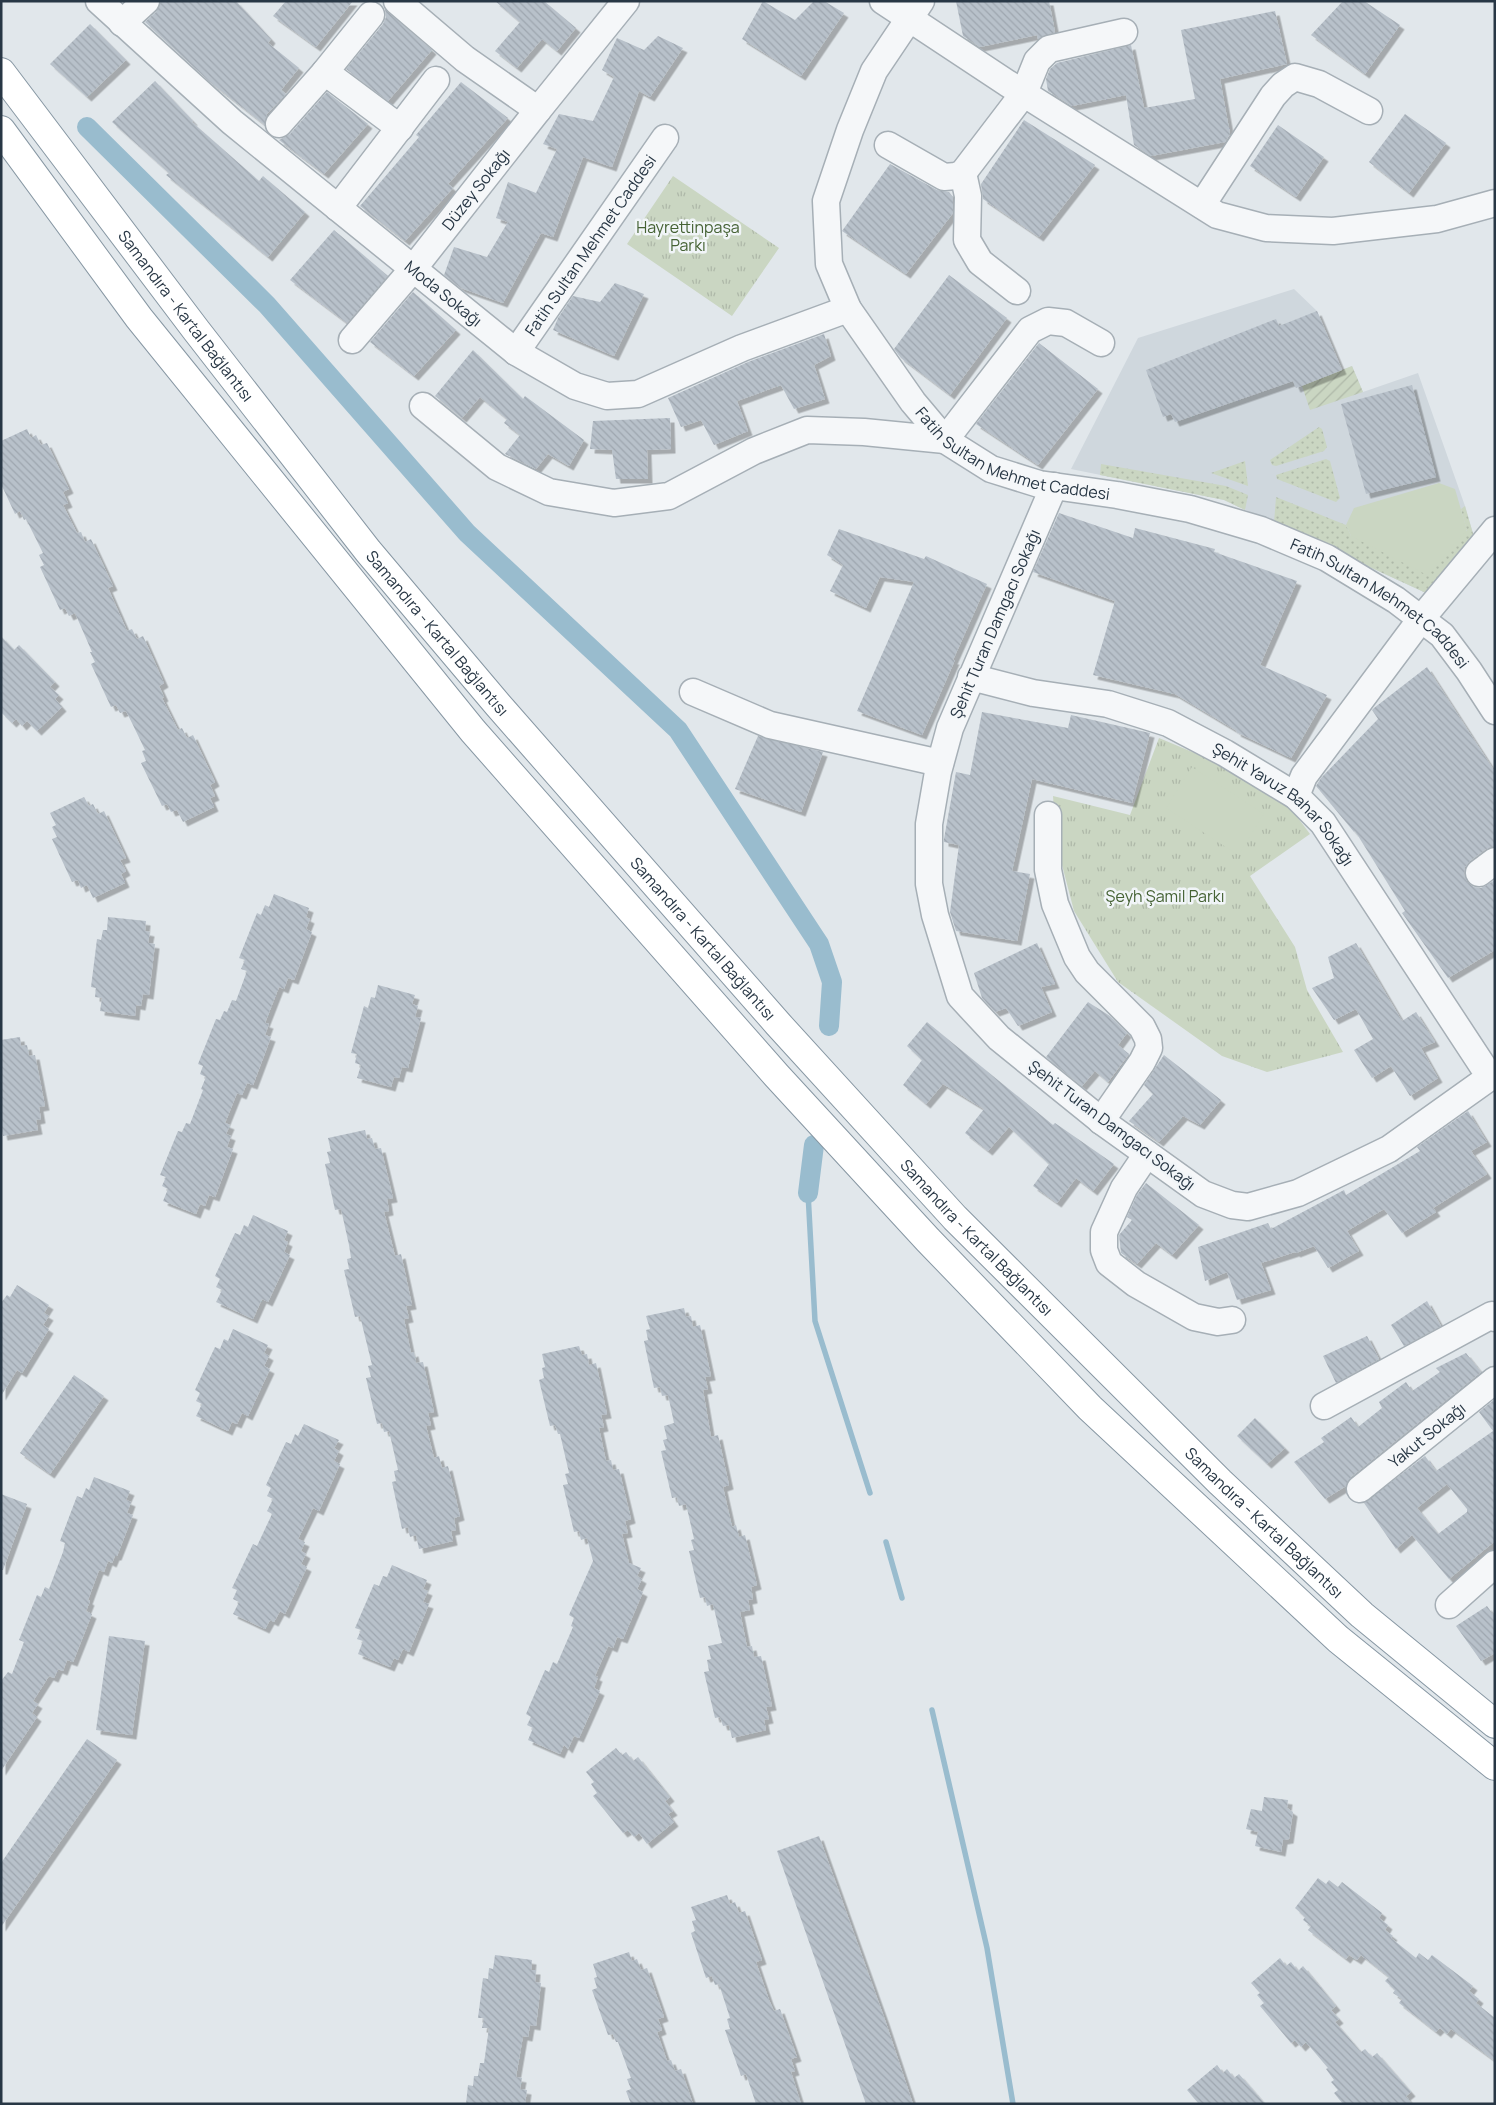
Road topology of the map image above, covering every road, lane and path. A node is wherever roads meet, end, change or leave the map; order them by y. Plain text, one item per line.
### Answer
1 (99, 1) edge
2 (146, 1) edge
3 (397, 1) edge
4 (626, 1) edge
5 (883, 1) edge
6 (916, 10) edge
7 (371, 15) dead end
8 (122, 23) junction
9 (1124, 32) dead end
10 (1, 72) edge
11 (326, 72) junction
12 (436, 80) dead end
13 (1024, 93) junction
14 (538, 110) junction
15 (1369, 110) dead end
16 (279, 124) dead end
17 (400, 128) junction
18 (1, 130) edge
19 (665, 138) dead end
20 (888, 145) dead end
21 (964, 173) junction
22 (1495, 203) edge
23 (1202, 206) junction
24 (338, 208) junction
25 (413, 269) junction
26 (1017, 291) dead end
27 (848, 309) junction
28 (352, 340) dead end
29 (1101, 343) dead end
30 (516, 352) junction
31 (423, 406) dead end
32 (945, 440) junction
33 (1054, 486) junction
34 (1495, 530) edge
35 (1421, 619) junction
36 (972, 677) junction
37 (693, 692) dead end
38 (1495, 711) edge
39 (940, 764) junction
40 (1296, 796) junction
41 (1048, 815) dead end
42 (1493, 1078) edge
43 (1101, 1121) junction
44 (1146, 1154) junction
45 (1495, 1318) edge
46 (1232, 1320) dead end
47 (1495, 1380) edge
48 (1324, 1406) dead end
49 (1360, 1489) dead end
50 (1495, 1564) edge
51 (1449, 1605) dead end
52 (1495, 1724) edge
53 (1495, 1766) edge

1 - 8 street, Moda Sokağı
2 - 8 street
3 - 14 street
4 - 14 street, Düzey Sokağı
5 - 6 street
6 - 13 street
6 - 27 street, Fatih Sultan Mehmet Caddesi
7 - 11 street
8 - 24 street, Moda Sokağı
9 - 13 street
10 - 52 highway, Samandıra - Kartal Bağlantısı
11 - 16 street
11 - 17 street
12 - 17 street
13 - 21 street
13 - 23 street
14 - 25 street, Düzey Sokağı
15 - 23 street
17 - 24 street
18 - 53 highway, Samandıra - Kartal Bağlantısı
19 - 30 street, Fatih Sultan Mehmet Caddesi
20 - 21 street
21 - 26 street
22 - 23 street
24 - 25 street, Moda Sokağı
25 - 28 street, Düzey Sokağı
25 - 30 street, Moda Sokağı
27 - 30 street, Moda Sokağı
27 - 32 street, Fatih Sultan Mehmet Caddesi
29 - 32 street
31 - 32 street
32 - 33 street, Fatih Sultan Mehmet Caddesi
33 - 35 street, Fatih Sultan Mehmet Caddesi
33 - 36 street, Şehit Turan Damgacı Sokağı
34 - 35 street
35 - 38 street, Fatih Sultan Mehmet Caddesi
35 - 40 street
36 - 39 street, Şehit Turan Damgacı Sokağı
36 - 40 street, Şehit Yavuz Bahar Sokağı
37 - 39 street
39 - 43 street, Şehit Turan Damgacı Sokağı
40 - 42 street, Şehit Yavuz Bahar Sokağı
41 - 43 street
42 - 44 street, Şehit Turan Damgacı Sokağı
43 - 44 street, Şehit Turan Damgacı Sokağı
44 - 46 street
45 - 48 street
47 - 49 street, Yakut Sokağı
50 - 51 street

